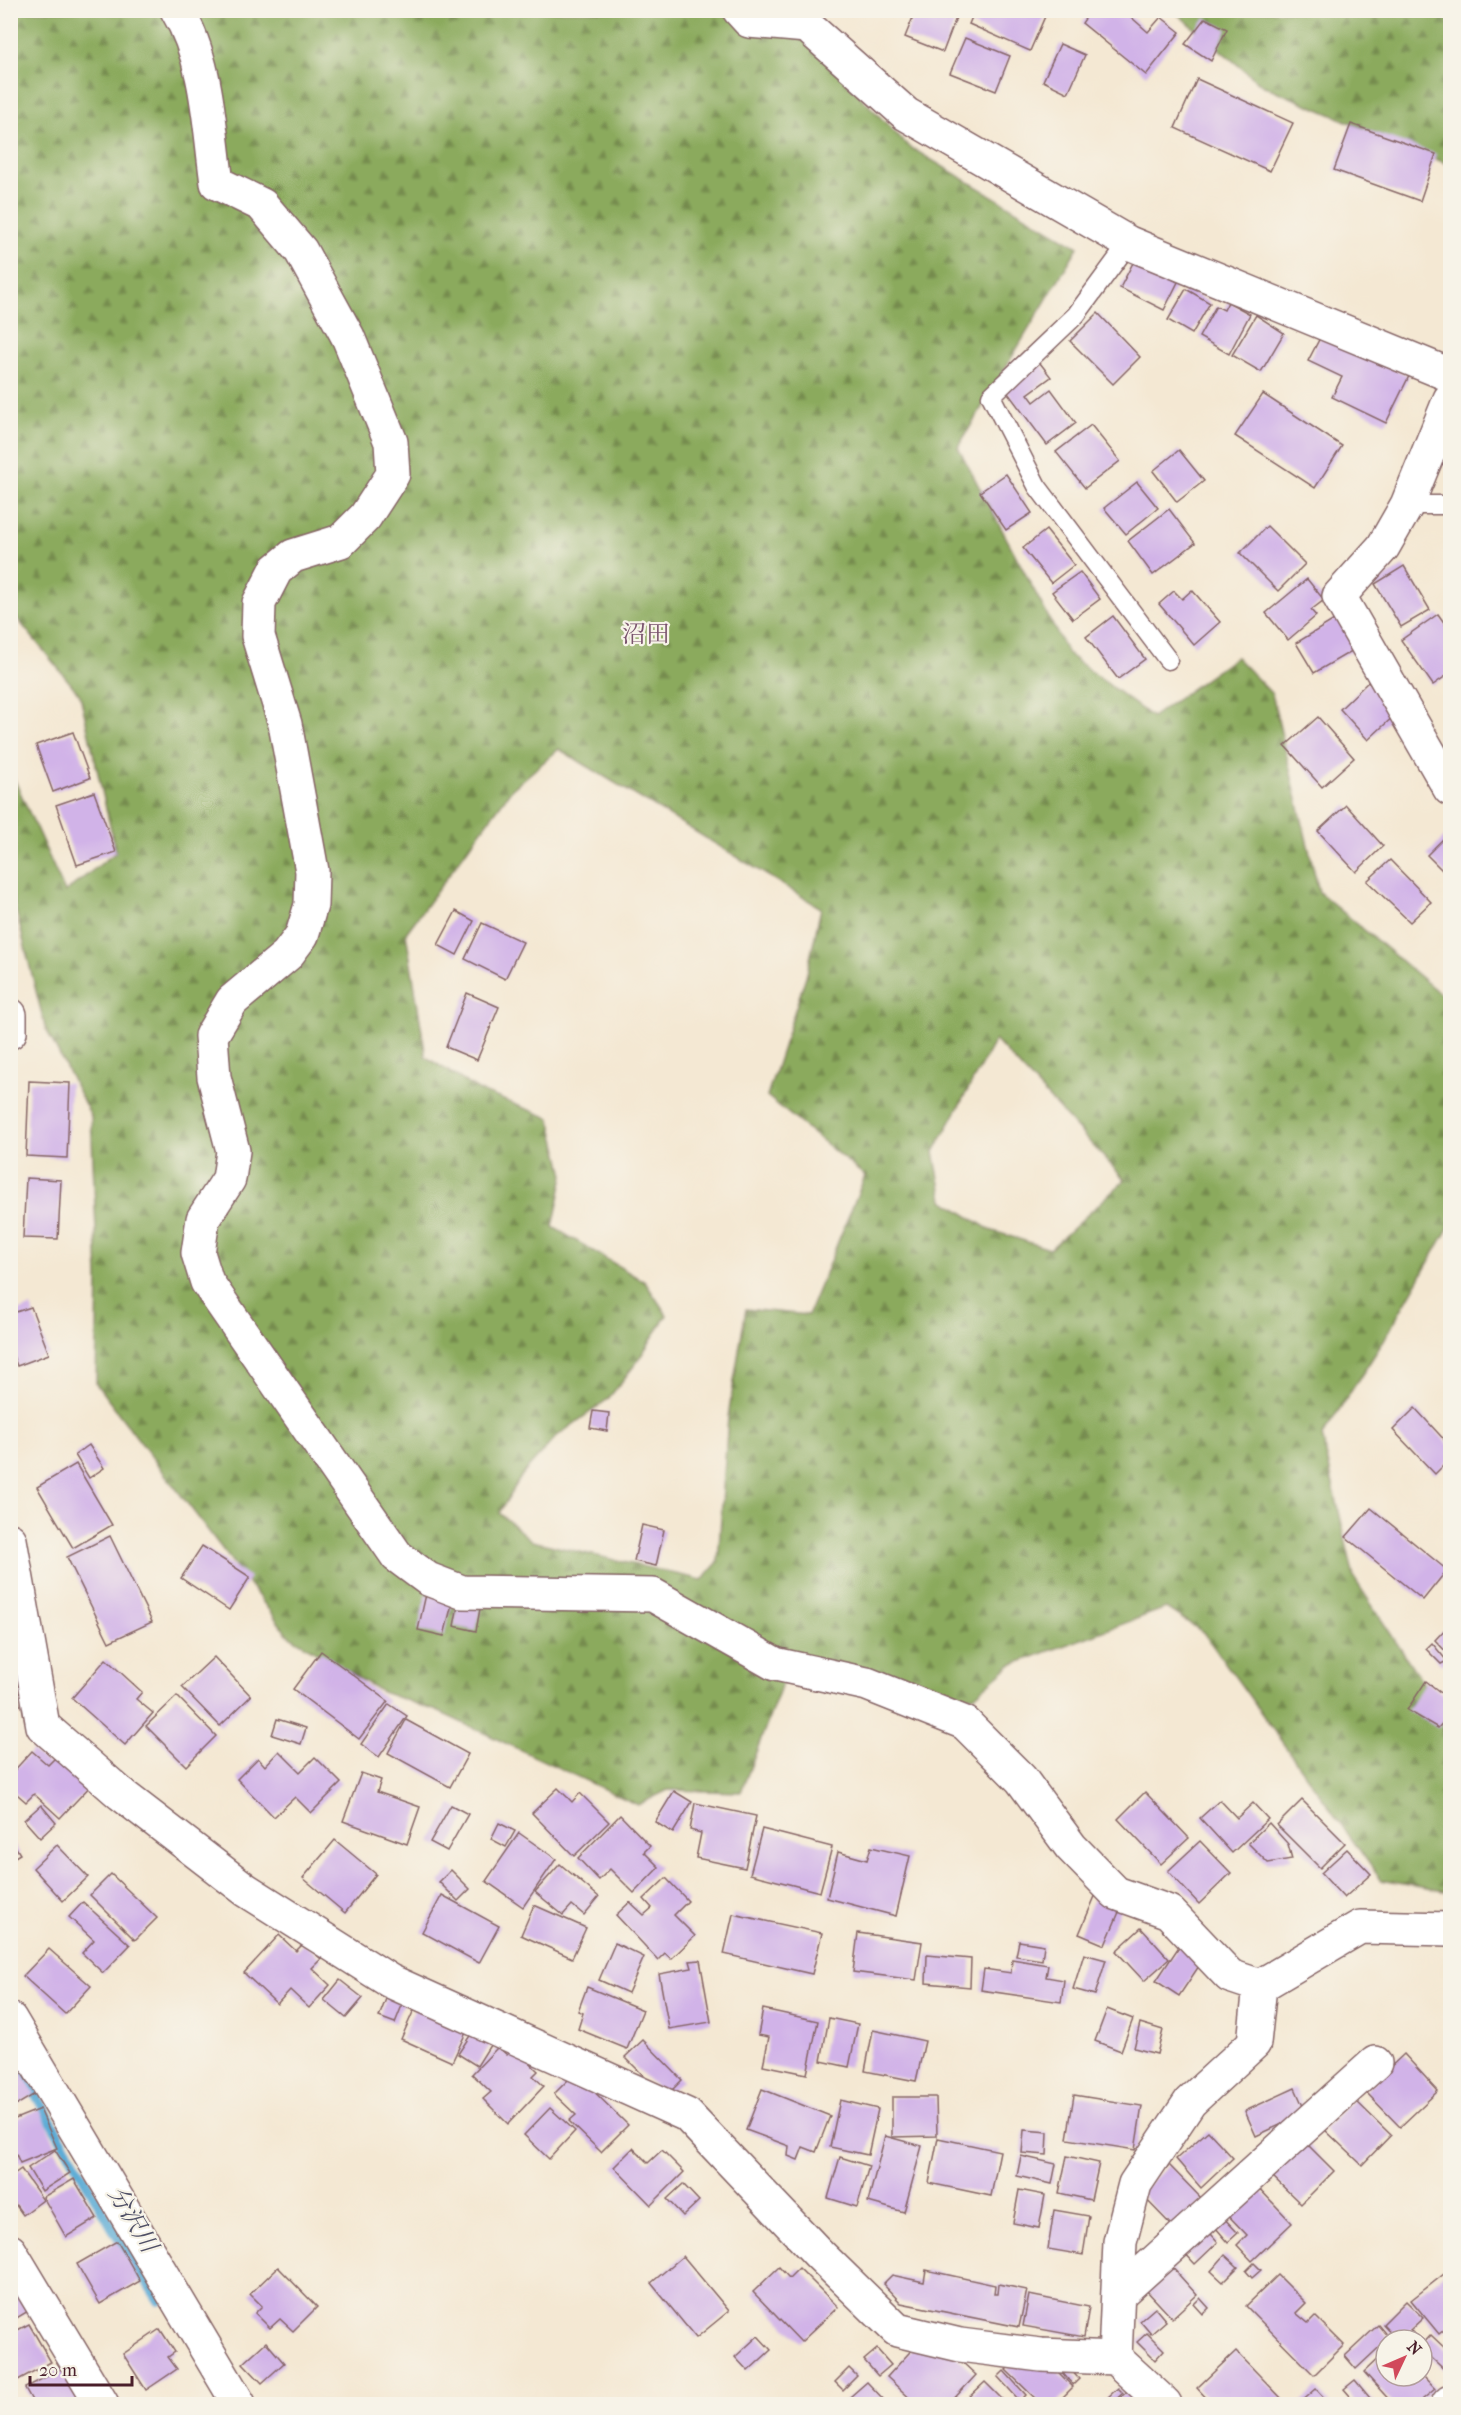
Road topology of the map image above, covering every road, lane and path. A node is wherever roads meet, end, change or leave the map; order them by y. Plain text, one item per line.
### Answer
1 (177, 10) edge
2 (739, 10) edge
3 (1128, 243) junction
4 (1450, 375) edge
5 (1450, 399) edge
6 (1407, 505) junction
7 (1450, 505) edge
8 (1168, 660) dead end
9 (1450, 789) edge
10 (10, 1015) edge
11 (10, 1032) edge
12 (10, 1540) edge
13 (1450, 1929) edge
14 (1260, 1986) junction
15 (10, 2019) edge
16 (1375, 2063) dead end
17 (10, 2251) edge
18 (1119, 2294) junction
19 (1115, 2358) junction
20 (102, 2404) edge
21 (239, 2404) edge
22 (1165, 2404) edge

1 - 14 street
2 - 3 street
3 - 4 street
3 - 8 lane
5 - 6 street
6 - 7 lane
6 - 9 street
10 - 11 street
12 - 19 street
13 - 14 street
14 - 18 street
15 - 21 street
16 - 18 street
17 - 20 street
18 - 19 street
19 - 22 street

